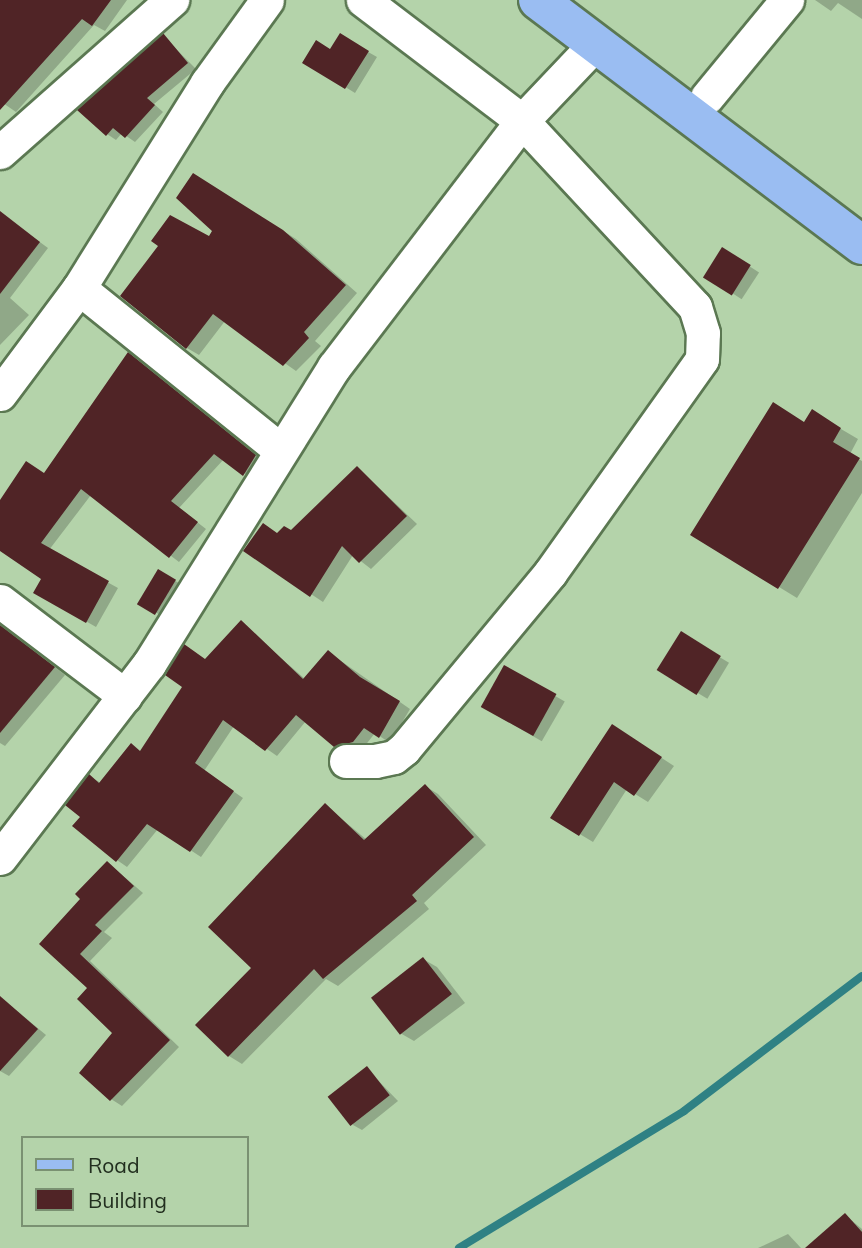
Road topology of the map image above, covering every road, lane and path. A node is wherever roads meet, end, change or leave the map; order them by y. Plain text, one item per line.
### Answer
1 (172, 0) edge
2 (267, 0) edge
3 (363, 0) edge
4 (538, 0) edge
5 (577, 0) edge
6 (787, 0) edge
7 (595, 44) junction
8 (706, 97) junction
9 (522, 121) junction
10 (0, 152) edge
11 (862, 214) edge
12 (862, 245) edge
13 (79, 288) junction
14 (0, 394) edge
15 (279, 449) junction
16 (0, 601) edge
17 (124, 696) junction
18 (346, 761) dead end
19 (0, 858) edge

1 - 10 street
2 - 13 street
3 - 9 street
4 - 7 main road
5 - 8 main road
6 - 8 street
7 - 9 street
7 - 12 main road
8 - 11 main road
9 - 15 street
9 - 18 street
13 - 14 street
13 - 15 street
15 - 17 street
16 - 17 street
17 - 19 street

